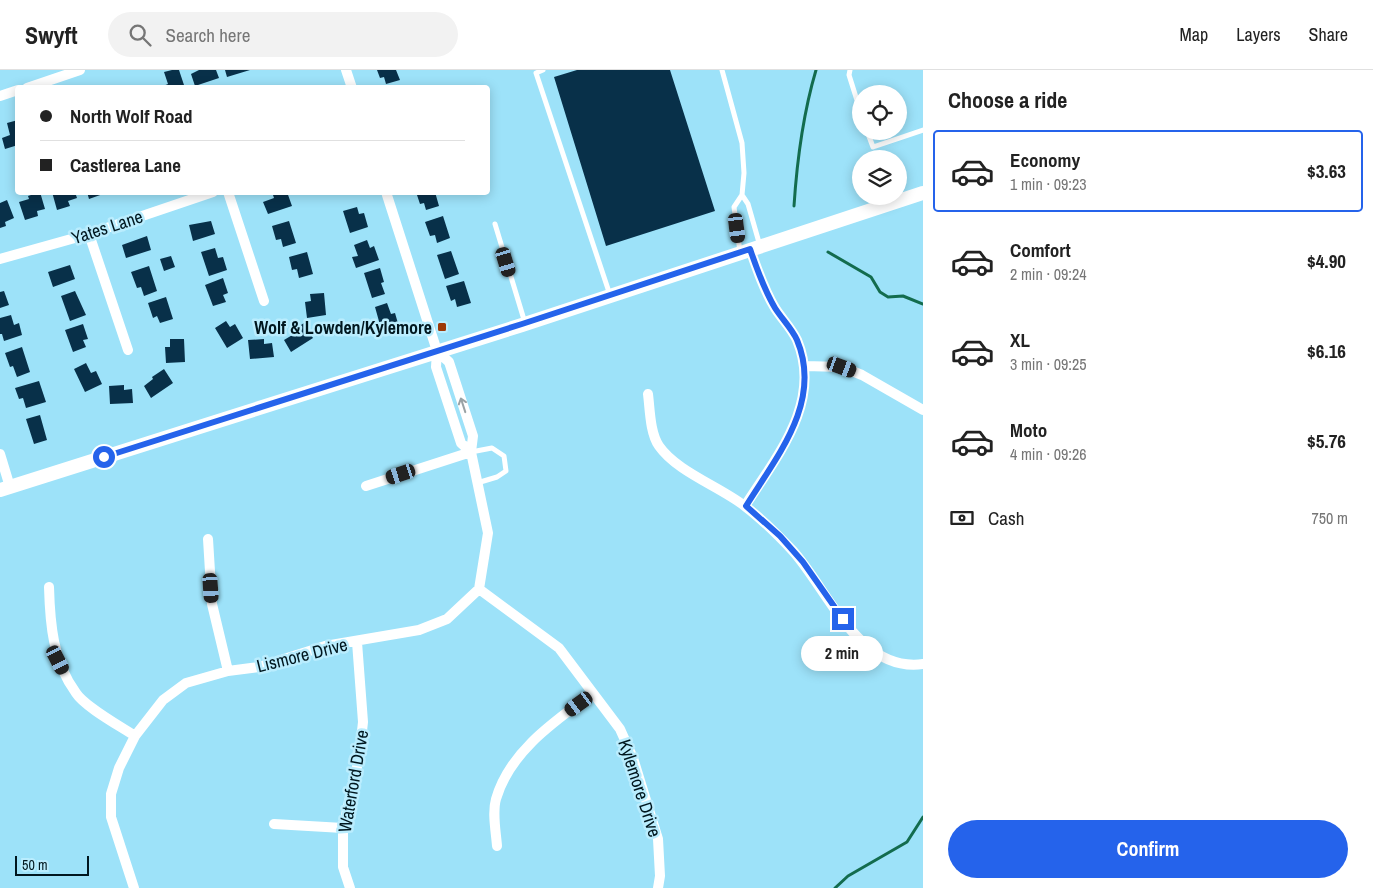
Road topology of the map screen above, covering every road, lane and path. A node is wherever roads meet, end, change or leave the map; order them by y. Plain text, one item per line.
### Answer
1 (80, 70) edge
2 (346, 70) edge
3 (544, 70) edge
4 (722, 70) edge
5 (850, 70) edge
6 (36, 85) edge
7 (351, 85) edge
8 (852, 87) edge
9 (15, 91) edge
10 (0, 96) edge
11 (923, 130) edge
12 (907, 136) edge
13 (870, 140) edge
14 (895, 140) edge
15 (923, 193) edge
16 (203, 195) edge
17 (229, 195) edge
18 (387, 195) edge
19 (742, 196) junction
20 (495, 224) dead end
21 (89, 234) junction
22 (750, 249) junction
23 (0, 259) edge
24 (610, 296) junction
25 (264, 301) dead end
26 (525, 323) junction
27 (128, 350) dead end
28 (437, 352) junction
29 (805, 366) junction
30 (648, 394) dead end
31 (923, 410) edge
32 (471, 452) junction
33 (0, 454) edge
34 (477, 483) junction
35 (366, 486) dead end
36 (5, 489) edge
37 (746, 506) junction
38 (208, 539) dead end
39 (49, 587) dead end
40 (479, 589) junction
41 (358, 642) junction
42 (923, 664) edge
43 (228, 671) junction
44 (593, 693) junction
45 (135, 736) junction
46 (274, 824) dead end
47 (343, 828) junction
48 (497, 846) dead end
49 (134, 888) edge
50 (350, 888) edge
51 (658, 888) edge

1 - 6 street
2 - 7 street
3 - 24 lane
4 - 19 lane
5 - 8 lane
9 - 10 street
11 - 12 lane
13 - 14 lane
15 - 22 main road
16 - 21 street, Yates Lane
17 - 25 street
18 - 28 street
19 - 22 lane
19 - 22 lane
20 - 26 lane
21 - 23 street, Yates Lane
21 - 27 street
22 - 24 main road
22 - 29 street
24 - 26 main road
26 - 28 main road
28 - 32 street
28 - 36 main road
29 - 31 street
29 - 37 street
30 - 37 street
32 - 34 street
32 - 34 lane
32 - 35 street
33 - 36 street
34 - 40 street
37 - 42 street
38 - 43 street
39 - 45 street
40 - 41 street, Lismore Drive
40 - 44 street, Kylemore Drive
41 - 43 street, Lismore Drive
41 - 47 street, Waterford Drive
43 - 45 street, Lismore Drive
44 - 48 street
44 - 51 street, Kylemore Drive
45 - 49 street, Lismore Drive
46 - 47 street
47 - 50 street, Waterford Drive

